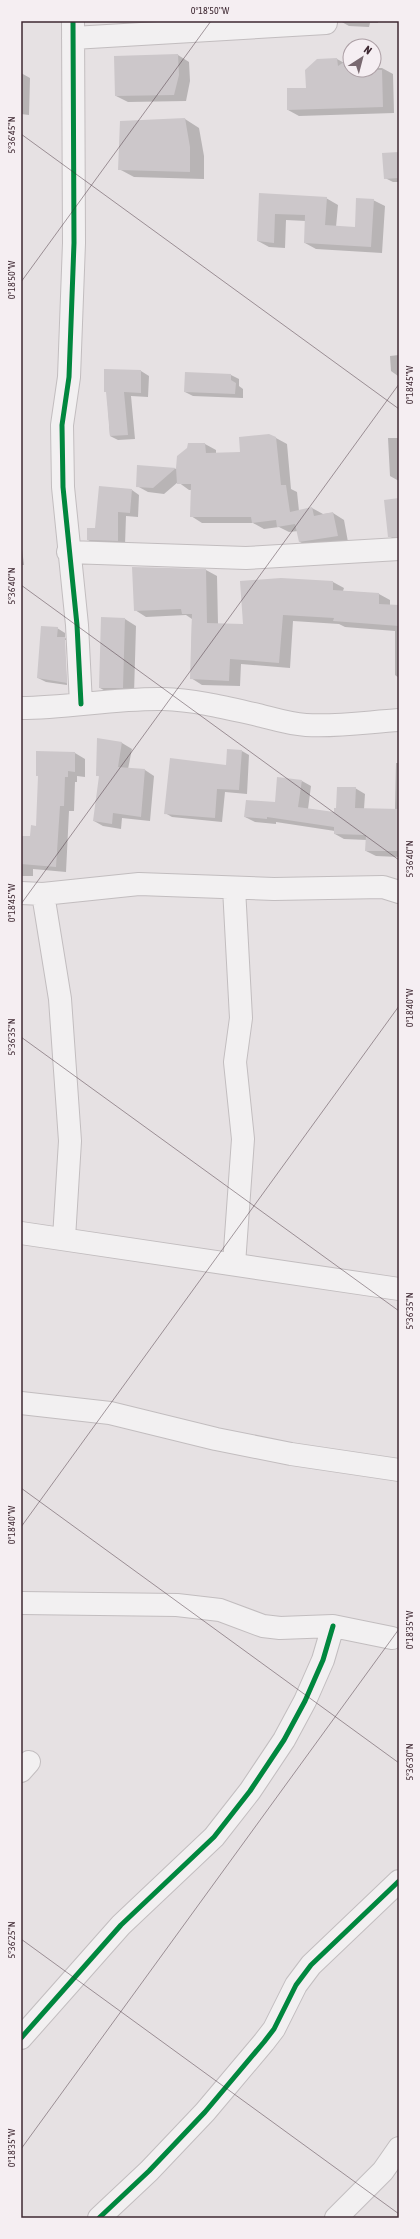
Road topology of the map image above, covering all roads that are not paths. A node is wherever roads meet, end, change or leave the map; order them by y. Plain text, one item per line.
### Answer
1 (326, 23) dead end
2 (73, 29) edge
3 (399, 549) edge
4 (68, 552) junction
5 (81, 704) junction
6 (21, 708) edge
7 (399, 720) edge
8 (234, 888) junction
9 (399, 892) edge
10 (21, 893) edge
11 (43, 894) junction
12 (21, 1233) edge
13 (64, 1238) junction
14 (234, 1264) junction
15 (399, 1289) edge
16 (21, 1403) edge
17 (399, 1470) edge
18 (21, 1603) edge
19 (333, 1626) junction
20 (392, 1638) dead end
21 (399, 1881) edge
22 (21, 2038) edge
23 (399, 2148) edge
24 (99, 2218) edge
25 (336, 2218) edge

1 - 2 street
2 - 4 street
3 - 4 street
4 - 5 street
5 - 6 street
5 - 7 street
8 - 9 street
8 - 11 street
8 - 14 street
10 - 11 street
11 - 13 street
12 - 13 street
13 - 14 street
14 - 15 street
16 - 17 street
18 - 19 street
19 - 20 street
19 - 22 street
21 - 24 street
23 - 25 street

